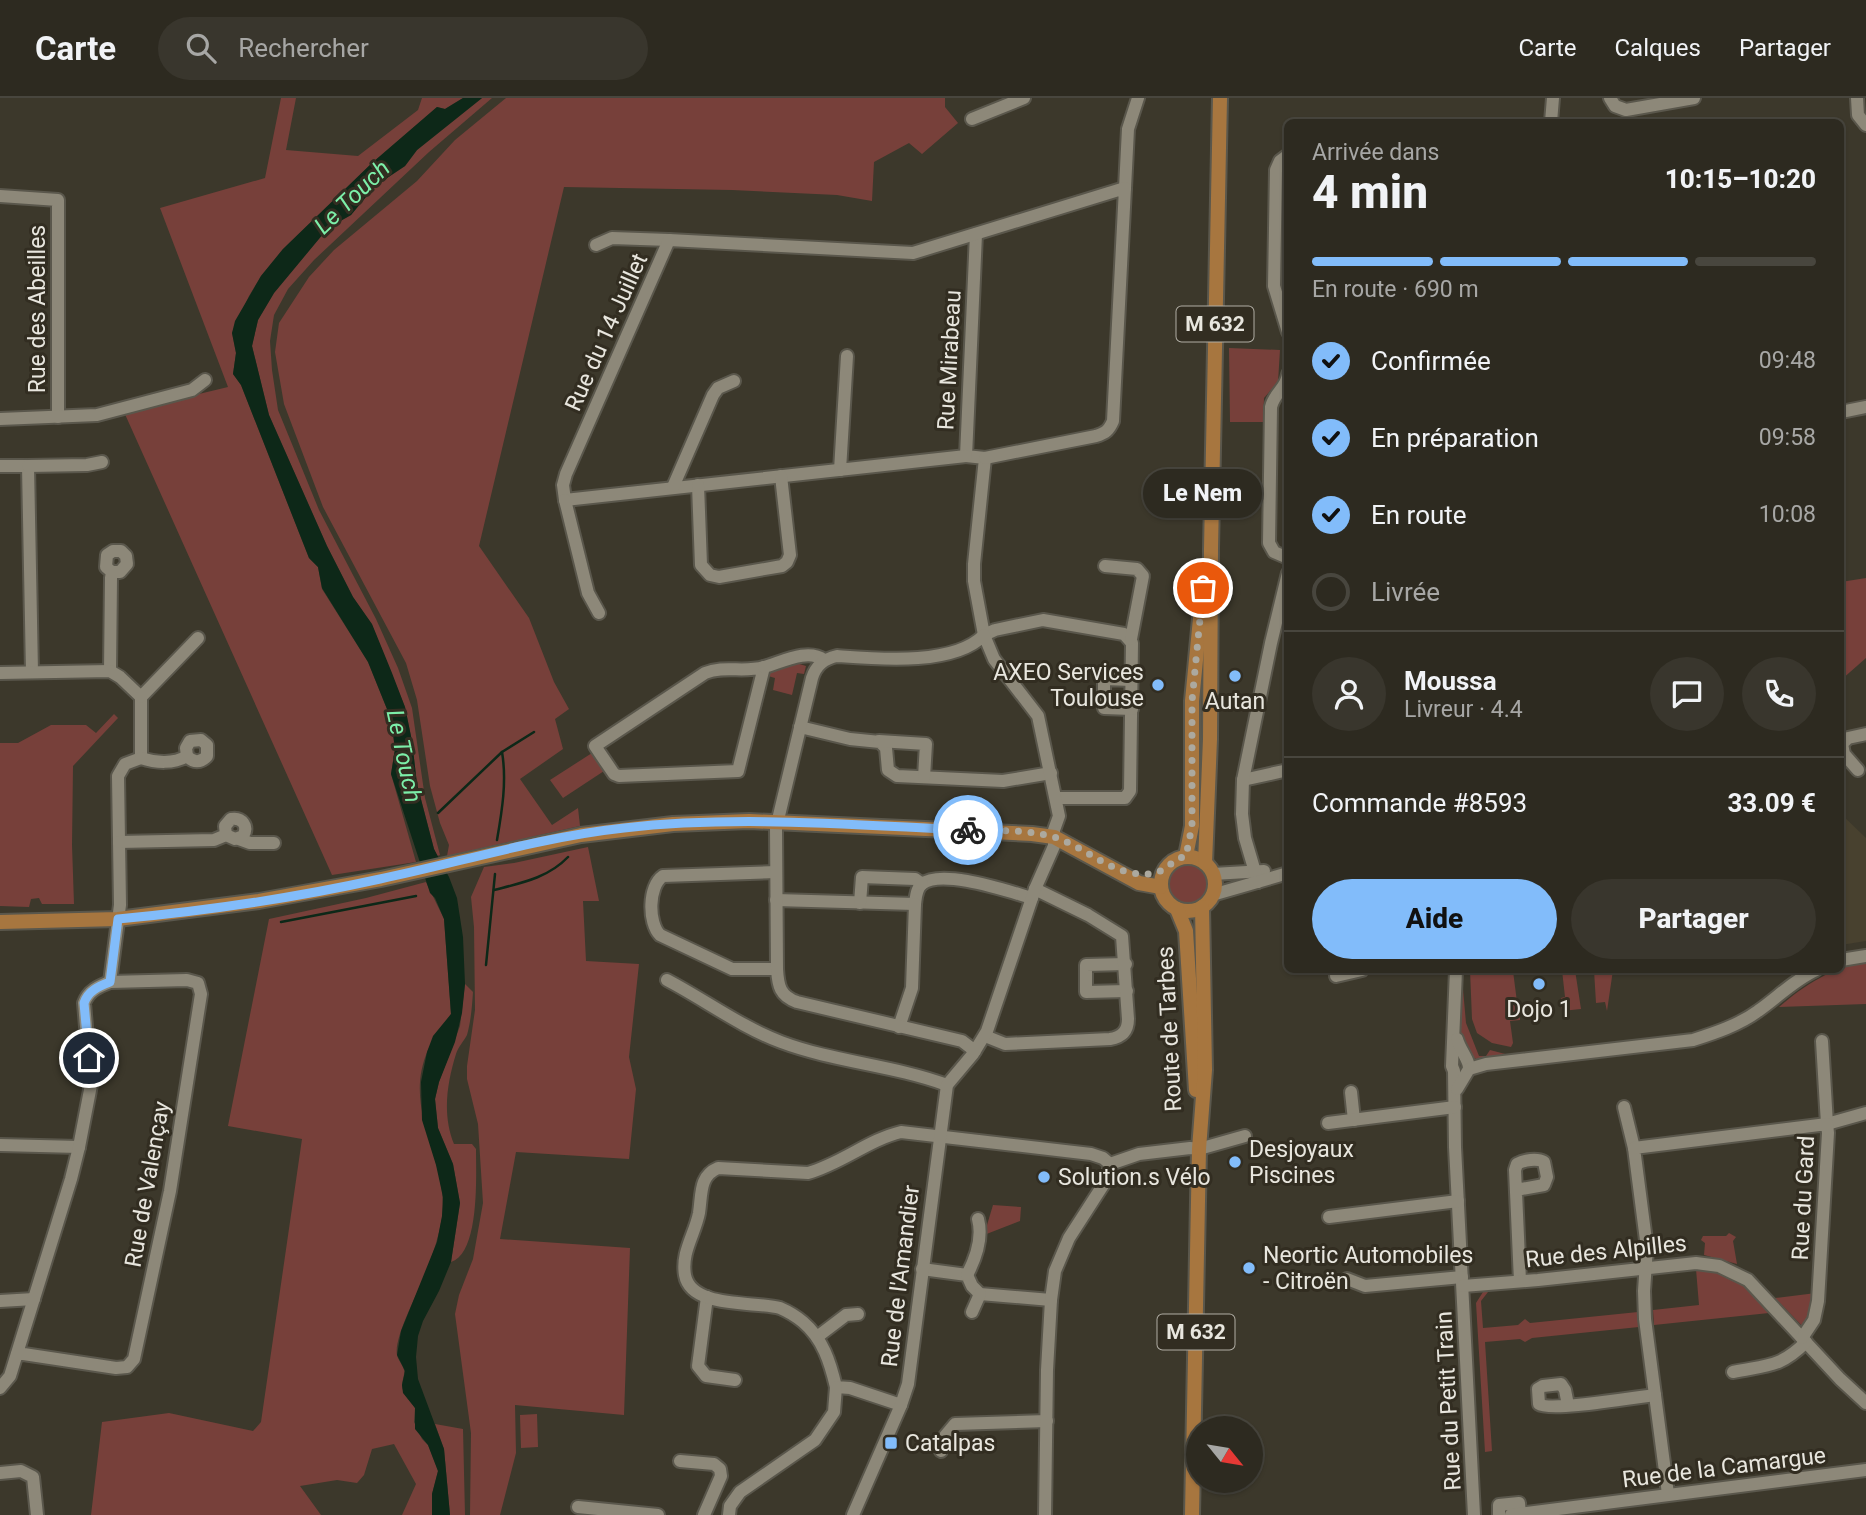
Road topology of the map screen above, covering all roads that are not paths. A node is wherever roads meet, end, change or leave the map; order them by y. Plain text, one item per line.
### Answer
1 (1024, 98) edge
2 (1138, 98) edge
3 (1220, 98) edge
4 (1553, 98) edge
5 (1610, 98) edge
6 (1693, 98) edge
7 (1857, 98) edge
8 (972, 119) dead end
9 (1551, 119) edge
10 (1866, 125) edge
11 (1284, 158) edge
12 (1125, 188) junction
13 (0, 196) edge
14 (976, 234) junction
15 (669, 240) junction
16 (596, 245) dead end
17 (1281, 262) edge
18 (1284, 320) edge
19 (848, 356) dead end
20 (205, 380) dead end
21 (734, 382) dead end
22 (1284, 385) edge
23 (1866, 408) edge
24 (1844, 412) edge
25 (58, 417) junction
26 (0, 419) edge
27 (966, 456) junction
28 (985, 458) junction
29 (102, 462) dead end
30 (0, 466) edge
31 (28, 466) junction
32 (840, 470) junction
33 (781, 475) junction
34 (698, 485) junction
35 (673, 488) junction
36 (565, 500) junction
37 (1211, 549) junction
38 (1284, 556) edge
39 (1105, 566) dead end
40 (112, 572) dead end
41 (1284, 589) edge
42 (599, 613) dead end
43 (984, 635) junction
44 (198, 638) dead end
45 (1131, 639) junction
46 (824, 660) junction
47 (764, 667) junction
48 (110, 671) junction
49 (32, 672) junction
50 (0, 673) edge
51 (1132, 680) junction
52 (141, 696) junction
53 (1132, 709) junction
54 (800, 727) junction
55 (1866, 734) edge
56 (878, 741) junction
57 (1844, 742) edge
58 (1844, 754) edge
59 (187, 756) dead end
60 (141, 758) junction
61 (1858, 770) dead end
62 (1284, 771) edge
63 (1051, 773) junction
64 (924, 777) junction
65 (1242, 780) junction
66 (1056, 797) junction
67 (778, 822) junction
68 (1054, 837) junction
69 (119, 842) junction
70 (274, 843) dead end
71 (1186, 856) junction
72 (1284, 867) edge
73 (1209, 868) junction
74 (1163, 871) junction
75 (776, 872) junction
76 (1122, 872) junction
77 (1284, 874) edge
78 (1257, 877) junction
79 (922, 884) junction
80 (1161, 887) junction
81 (1033, 894) junction
82 (1212, 895) junction
83 (776, 900) junction
84 (860, 903) junction
85 (915, 904) junction
86 (1202, 907) junction
87 (1177, 909) junction
88 (118, 919) junction
89 (0, 922) edge
90 (1866, 956) edge
91 (1844, 960) edge
92 (1126, 964) junction
93 (777, 969) junction
94 (1349, 973) edge
95 (1457, 973) edge
96 (1811, 973) edge
97 (1336, 976) dead end
98 (667, 980) dead end
99 (110, 982) junction
100 (1127, 991) junction
101 (900, 1027) junction
102 (1822, 1041) dead end
103 (980, 1044) junction
104 (1462, 1065) junction
105 (947, 1085) junction
106 (1352, 1092) dead end
107 (1455, 1102) junction
108 (1624, 1107) dead end
109 (1866, 1113) edge
110 (1354, 1120) junction
111 (1328, 1123) dead end
112 (1827, 1124) junction
113 (939, 1136) junction
114 (1245, 1136) dead end
115 (0, 1145) edge
116 (79, 1147) junction
117 (1634, 1148) junction
118 (1199, 1149) junction
119 (1110, 1164) junction
120 (1516, 1190) dead end
121 (1458, 1201) junction
122 (1329, 1217) dead end
123 (978, 1219) dead end
124 (1647, 1268) junction
125 (922, 1269) junction
126 (967, 1275) junction
127 (1347, 1279) dead end
128 (1462, 1281) junction
129 (1521, 1281) junction
130 (980, 1294) junction
131 (706, 1297) junction
132 (34, 1299) junction
133 (1051, 1300) junction
134 (0, 1301) edge
135 (972, 1312) dead end
136 (858, 1314) dead end
137 (817, 1337) junction
138 (1804, 1340) junction
139 (17, 1353) junction
140 (1733, 1372) dead end
141 (735, 1380) dead end
142 (836, 1387) junction
143 (0, 1388) edge
144 (1655, 1395) junction
145 (1866, 1403) edge
146 (901, 1405) junction
147 (1568, 1405) dead end
148 (1046, 1421) junction
149 (941, 1451) dead end
150 (680, 1461) dead end
151 (1866, 1470) edge
152 (0, 1473) edge
153 (1668, 1494) junction
154 (578, 1507) dead end
155 (1587, 1510) edge
156 (1515, 1514) edge
157 (37, 1515) edge
158 (658, 1515) edge
159 (704, 1515) edge
160 (729, 1515) edge
161 (853, 1515) edge
162 (1045, 1515) edge
163 (1192, 1515) edge
164 (1474, 1515) edge
165 (1499, 1515) edge

1 - 8 street
2 - 12 street
3 - 37 main road, M 632
4 - 9 street
5 - 6 street
7 - 10 street
11 - 17 street
12 - 14 street, Rue du 14 Juillet
12 - 28 street
13 - 25 street, Rue des Abeilles
14 - 15 street, Rue du 14 Juillet
14 - 27 street, Rue Mirabeau
15 - 16 street
15 - 36 street, Rue du 14 Juillet
17 - 18 street
19 - 32 street
20 - 25 street
21 - 35 street
22 - 38 street
23 - 24 street
25 - 26 street, Rue des Abeilles
27 - 28 street, Rue Mirabeau
27 - 32 street
28 - 43 street
29 - 31 street
30 - 31 street
31 - 49 street
32 - 33 street
33 - 34 street
33 - 34 street
34 - 35 street
35 - 36 street
36 - 42 street
37 - 71 main road, M 632
37 - 73 main road, M 632
39 - 45 street
40 - 48 street
41 - 65 street
43 - 45 street
43 - 46 street
43 - 63 street
44 - 52 street
45 - 51 street
46 - 47 street
46 - 54 street
47 - 47 street
48 - 49 street
48 - 52 street
49 - 50 street
51 - 53 street
51 - 53 street
52 - 60 street
53 - 66 street
54 - 56 street
54 - 67 street
55 - 57 street
56 - 64 street
56 - 64 street
58 - 61 street
59 - 60 street
60 - 69 street
62 - 65 street
63 - 64 street
63 - 66 street
65 - 78 street
66 - 68 street
67 - 68 main road
67 - 75 street
67 - 88 main road
68 - 76 main road
68 - 81 street
69 - 70 street
69 - 88 street
71 - 73 main road
71 - 74 main road
72 - 78 street
73 - 78 street
73 - 82 main road
74 - 76 main road
74 - 80 main road
75 - 83 street
75 - 93 street
76 - 80 main road
77 - 78 street
78 - 82 street
79 - 81 street
79 - 84 street
79 - 85 street
80 - 87 main road, Route de Tarbes
81 - 92 street
81 - 103 street
82 - 86 main road
83 - 84 street
83 - 93 street
84 - 85 street
85 - 101 street
86 - 87 main road
86 - 118 main road, Route de Tarbes / M 632
87 - 118 main road, Route de Tarbes / M 632
88 - 89 main road
88 - 99 street
90 - 91 street
92 - 100 street
92 - 100 street
93 - 101 street
94 - 97 street
95 - 104 street, Rue du Petit Train
96 - 104 street
98 - 105 street
99 - 116 street
99 - 139 street, Rue de Valençay
100 - 103 street
101 - 103 street
102 - 112 street
103 - 105 street
104 - 107 street, Rue du Petit Train
105 - 113 street, Rue de l'Amandier
106 - 110 street
107 - 110 street
107 - 121 street, Rue du Petit Train
108 - 117 street
109 - 112 street
110 - 111 street
112 - 117 street, Rue du Gard
112 - 138 street, Rue du Gard
113 - 119 street
113 - 125 street, Rue de l'Amandier
113 - 131 street
114 - 118 street
115 - 116 street
116 - 132 street
117 - 124 street
118 - 119 street
118 - 163 main road, Route de Tarbes / M 632
119 - 133 street
120 - 129 street
121 - 122 street
121 - 128 street, Rue du Petit Train
123 - 126 street
124 - 129 street, Rue des Alpilles
124 - 138 street, Rue des Alpilles
124 - 144 street
125 - 126 street
125 - 146 street, Rue de l'Amandier
126 - 130 street
127 - 128 street, Rue des Alpilles
128 - 129 street, Rue des Alpilles
128 - 164 street, Rue du Petit Train
130 - 133 street
130 - 135 street
131 - 137 street
131 - 141 street
132 - 134 street
132 - 139 street
133 - 148 street
136 - 137 street
137 - 142 street
138 - 140 street
138 - 145 street, Rue des Alpilles
139 - 143 street
142 - 146 street
142 - 160 street
144 - 147 street
144 - 153 street
146 - 161 street, Rue de l'Amandier
148 - 149 street
148 - 162 street
150 - 159 street
151 - 153 street, Rue de la Camargue
152 - 157 street
153 - 155 street, Rue de la Camargue
154 - 158 street
155 - 156 street, Rue de la Camargue
156 - 165 street, Rue de la Camargue

